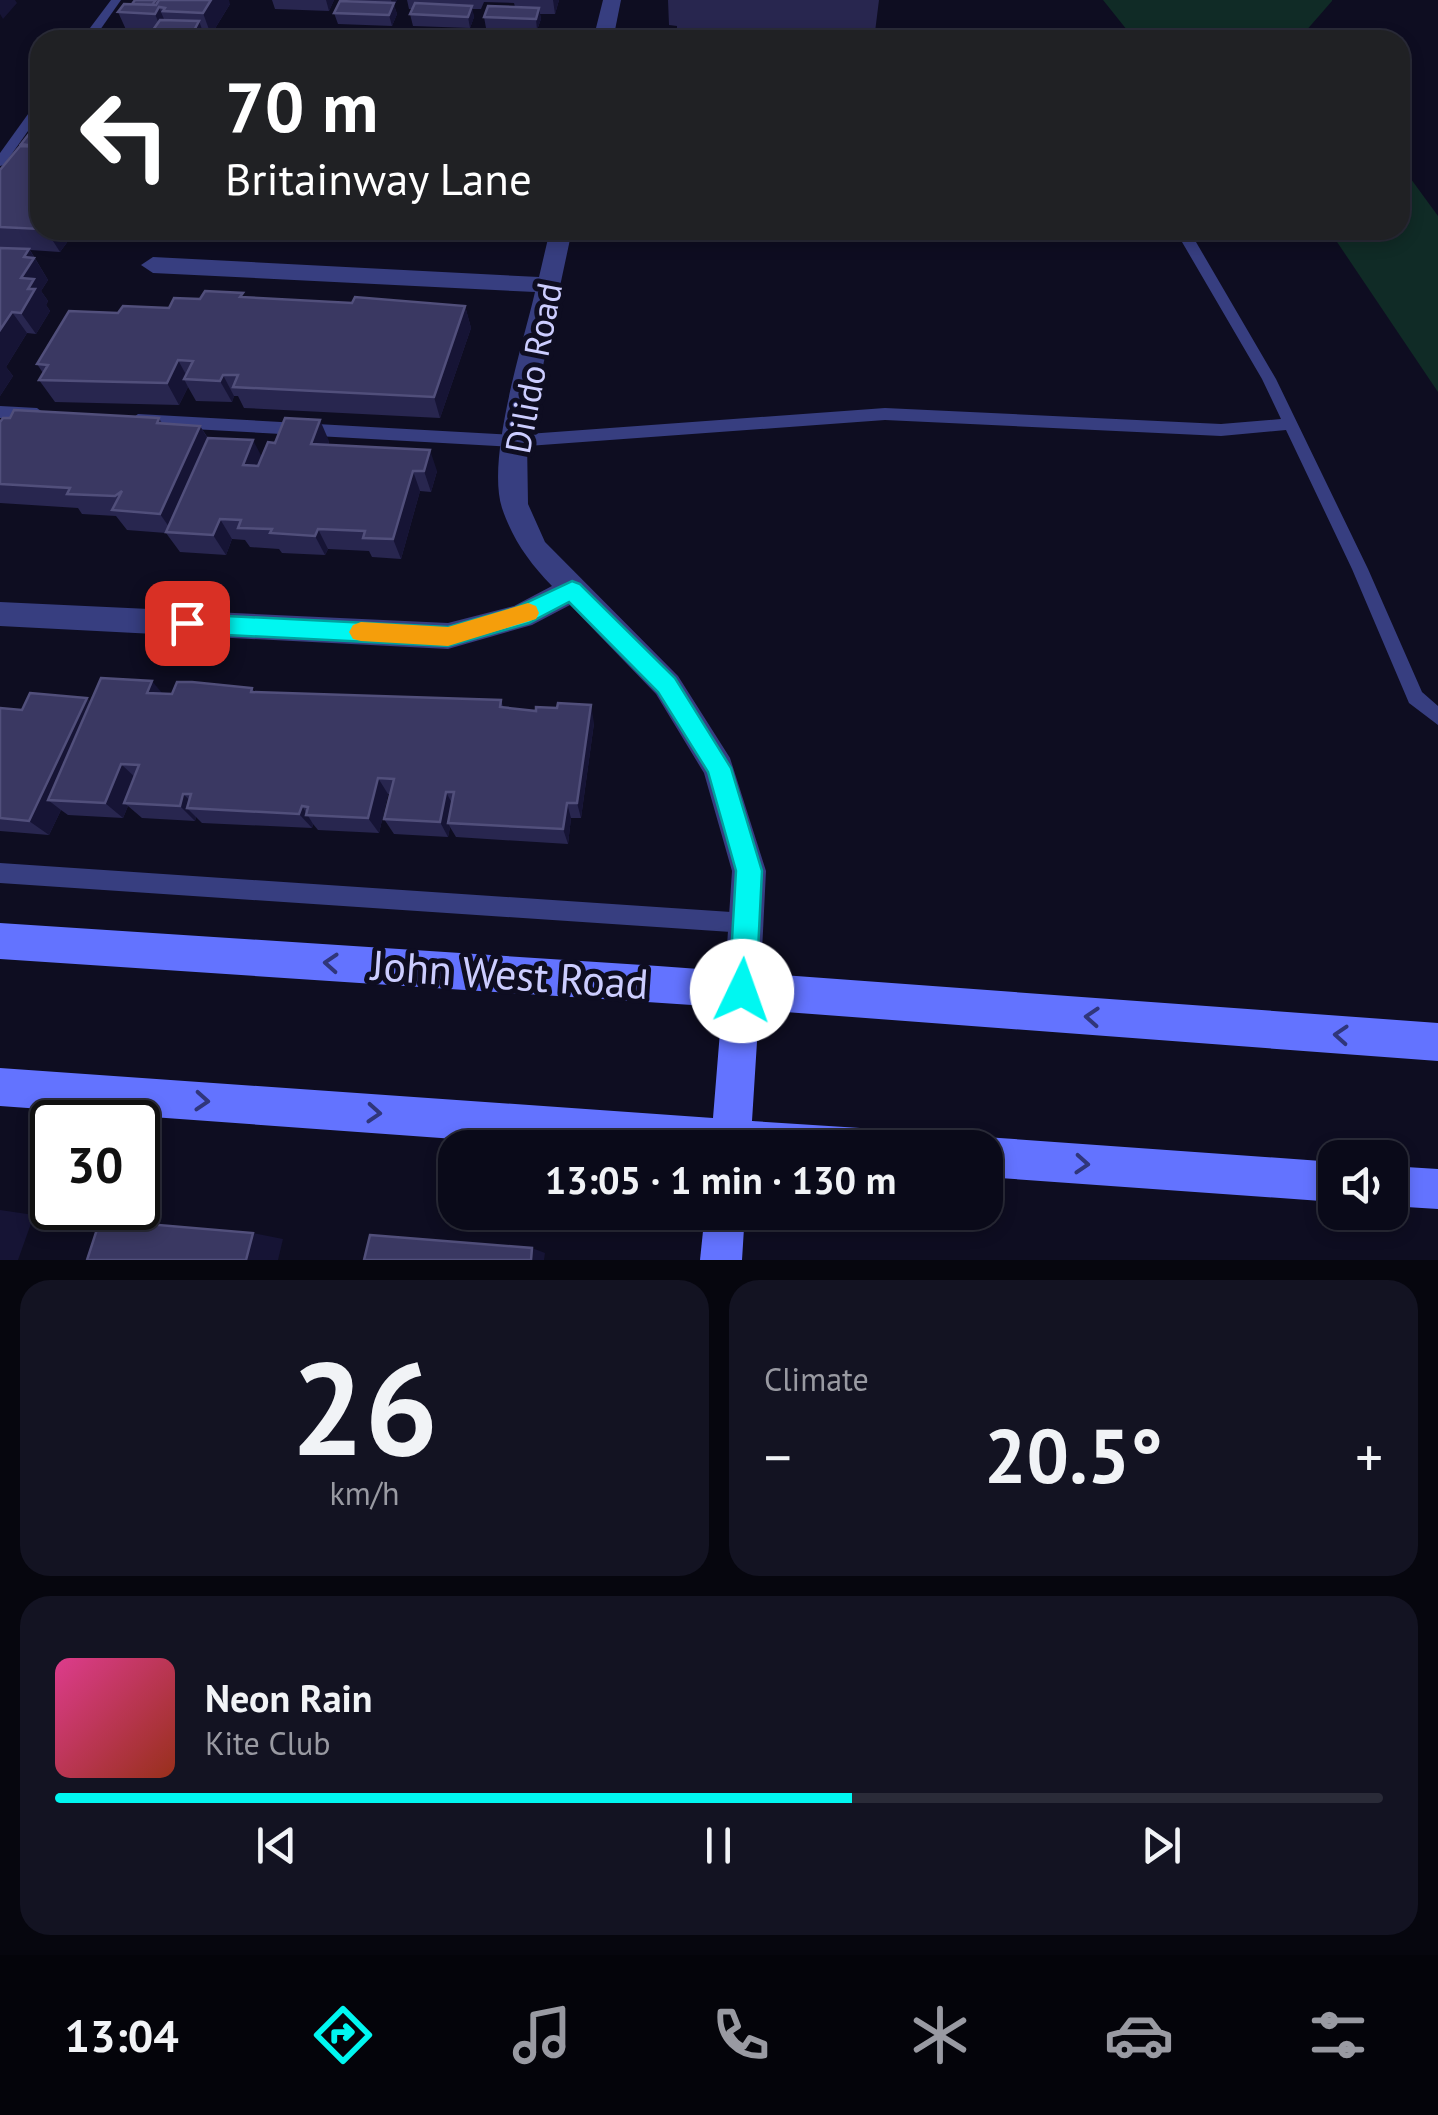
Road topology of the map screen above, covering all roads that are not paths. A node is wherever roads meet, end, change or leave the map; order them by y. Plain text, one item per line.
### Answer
1 (116, 0) edge
2 (612, 0) edge
3 (94, 30) edge
4 (606, 30) edge
5 (30, 120) edge
6 (19, 135) junction
7 (30, 136) edge
8 (0, 162) edge
9 (559, 240) edge
10 (1188, 240) edge
11 (153, 265) dead end
12 (549, 286) junction
13 (0, 412) edge
14 (59, 416) edge
15 (118, 419) edge
16 (1290, 424) junction
17 (514, 441) junction
18 (572, 590) junction
19 (0, 614) edge
20 (1438, 717) edge
21 (0, 873) edge
22 (746, 923) junction
23 (0, 941) edge
24 (742, 991) junction
25 (1438, 1042) edge
26 (0, 1087) edge
27 (561, 1130) edge
28 (732, 1130) edge
29 (1003, 1157) edge
30 (1318, 1181) edge
31 (1408, 1187) edge
32 (1438, 1189) edge
33 (724, 1230) edge
34 (721, 1260) edge

1 - 3 lane
2 - 4 street
5 - 6 lane
6 - 7 lane
6 - 8 lane
9 - 12 street, Dilido Road
10 - 16 lane
11 - 12 street
12 - 17 street, Dilido Road
13 - 14 lane
15 - 17 lane
16 - 17 lane
16 - 20 lane
17 - 18 street, Dilido Road
18 - 19 street
18 - 22 street, Dilido Road
21 - 22 lane
22 - 24 street, Dilido Road
24 -> 23 main road, John West Road
25 -> 24 main road, John West Road
24 - 28 main road, Dilido Road
26 -> 27 main road
29 -> 30 main road
31 - 32 main road
33 - 34 main road

